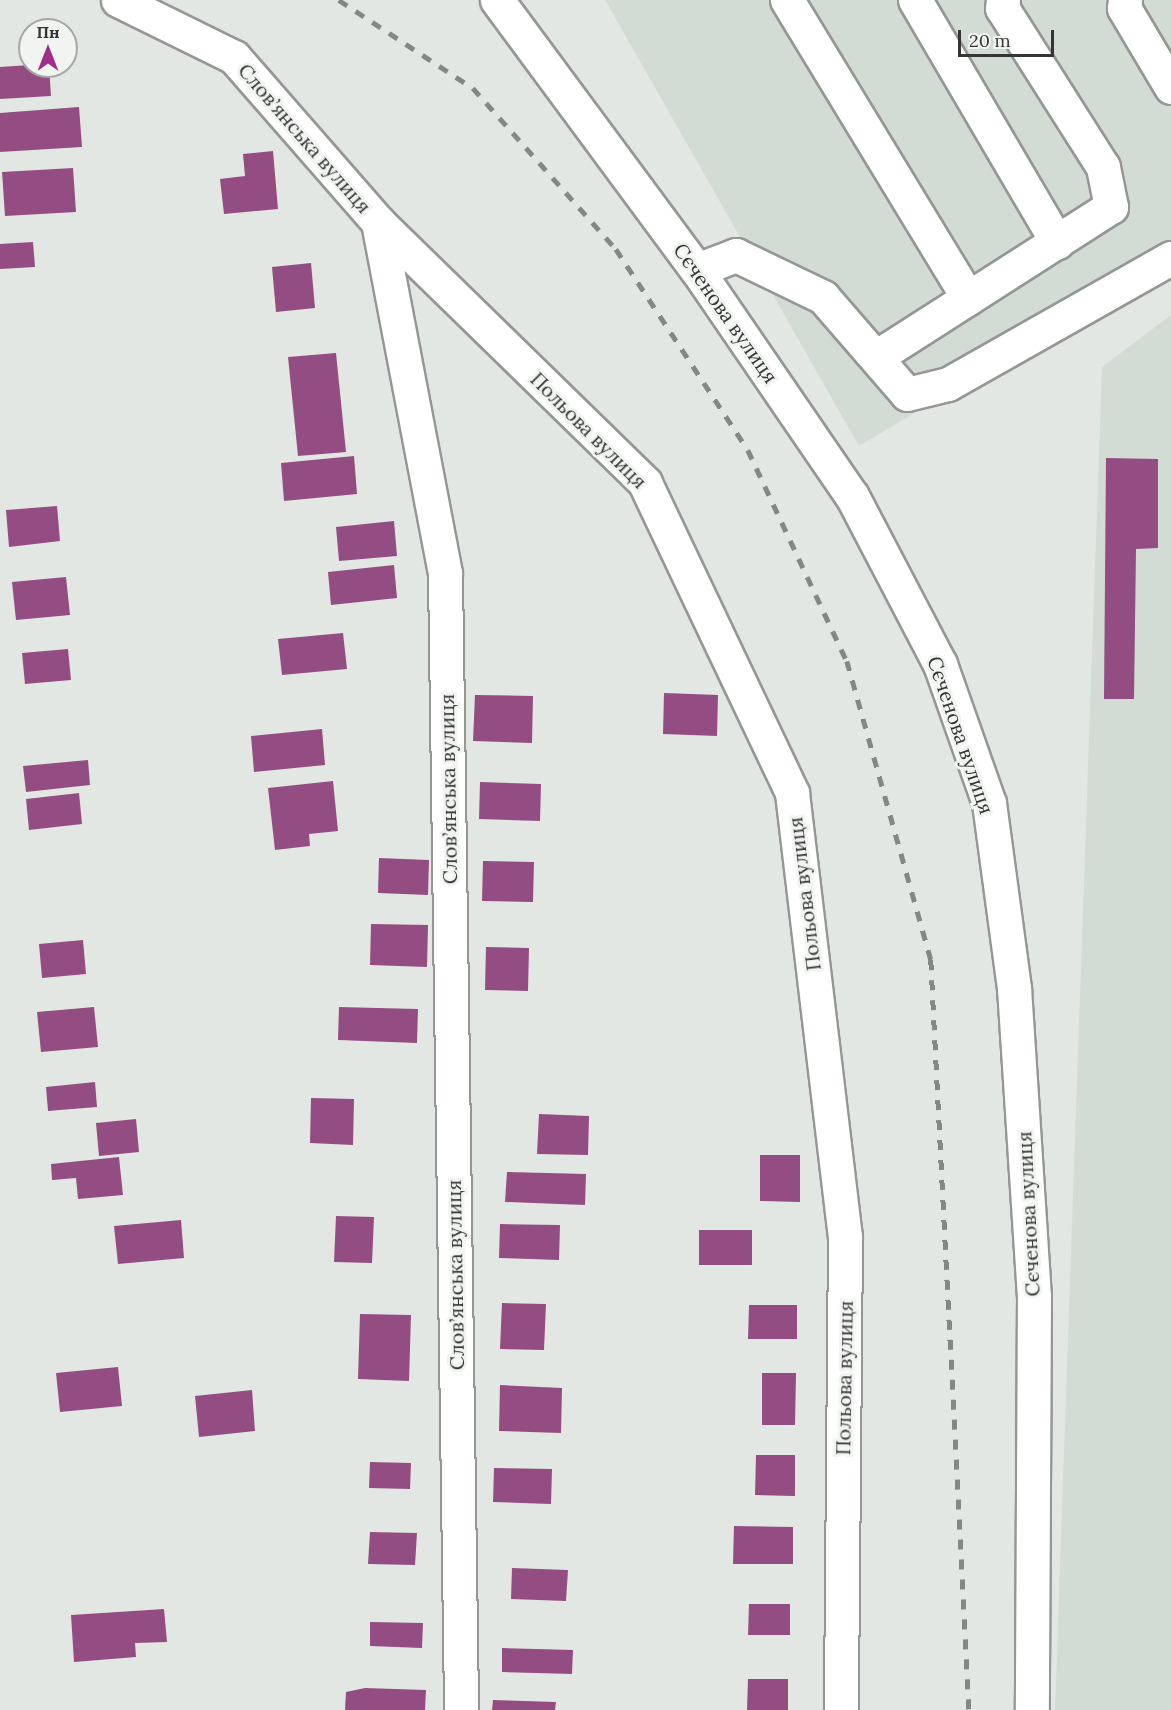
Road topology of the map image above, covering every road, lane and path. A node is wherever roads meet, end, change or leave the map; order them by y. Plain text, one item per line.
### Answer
1 (118, 0) edge
2 (496, 0) edge
3 (787, 0) edge
4 (915, 0) edge
5 (1003, 0) edge
6 (1125, 0) edge
7 (1171, 87) edge
8 (378, 222) junction
9 (1057, 242) junction
10 (1171, 258) edge
11 (697, 270) junction
12 (968, 298) junction
13 (876, 357) junction
14 (461, 1710) edge
15 (841, 1710) edge
16 (1032, 1710) edge

1 - 8 street, Слов’янська вулиця
2 - 11 street, Сєченова вулиця
3 - 12 street
4 - 9 street
5 - 9 street
6 - 7 street
8 - 14 street, Слов’янська вулиця
8 - 15 street, Польова вулиця
9 - 12 street
10 - 13 street
11 - 13 street
11 - 16 street, Сєченова вулиця
12 - 13 street

